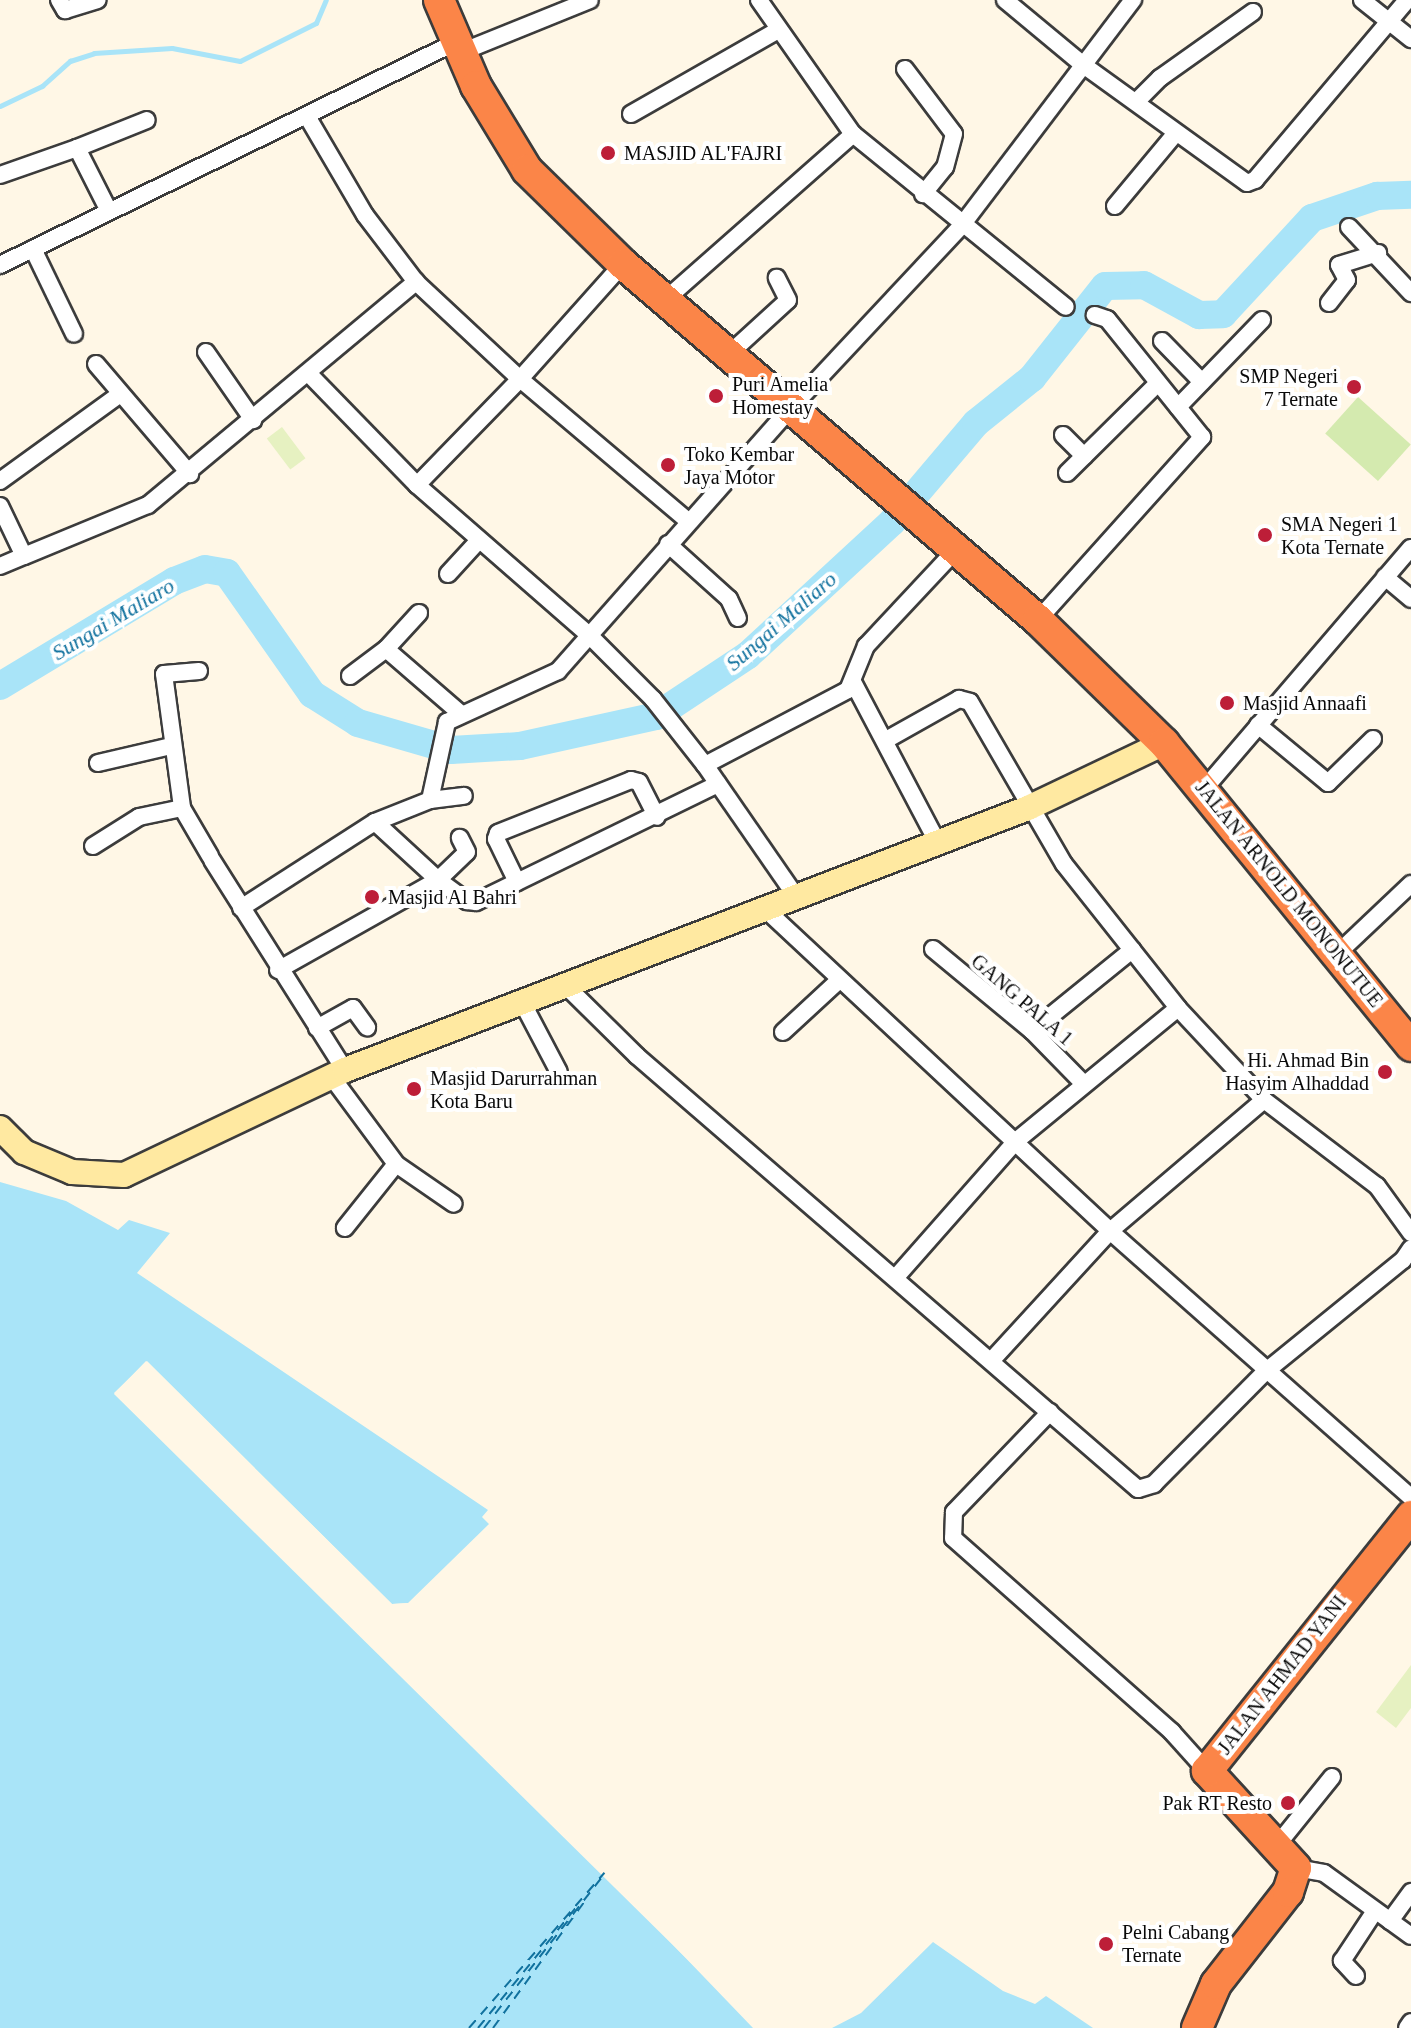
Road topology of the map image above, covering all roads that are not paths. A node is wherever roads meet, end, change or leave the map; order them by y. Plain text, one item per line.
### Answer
1 (59, 0) edge
2 (98, 0) edge
3 (439, 0) edge
4 (590, 0) edge
5 (759, 0) edge
6 (1005, 0) edge
7 (1133, 0) edge
8 (1362, 0) edge
9 (1407, 0) edge
10 (1253, 12) dead end
11 (1389, 20) junction
12 (778, 30) junction
13 (1411, 39) edge
14 (457, 48) junction
15 (1082, 64) junction
16 (905, 69) dead end
17 (1136, 102) junction
18 (631, 114) dead end
19 (308, 118) junction
20 (147, 120) dead end
21 (853, 134) junction
22 (1175, 134) junction
23 (77, 148) junction
24 (0, 175) edge
25 (923, 194) junction
26 (1115, 206) dead end
27 (109, 211) junction
28 (962, 225) junction
29 (1349, 227) dead end
30 (33, 249) junction
31 (1378, 253) junction
32 (623, 264) junction
33 (0, 265) edge
34 (777, 278) dead end
35 (416, 282) junction
36 (1411, 293) edge
37 (665, 300) junction
38 (1329, 303) dead end
39 (1066, 307) dead end
40 (1095, 315) dead end
41 (1262, 320) dead end
42 (74, 334) dead end
43 (1162, 341) dead end
44 (206, 352) dead end
45 (728, 355) junction
46 (96, 364) dead end
47 (310, 375) junction
48 (520, 379) junction
49 (1202, 382) junction
50 (1156, 385) junction
51 (120, 394) junction
52 (1178, 407) junction
53 (789, 410) junction
54 (253, 420) junction
55 (1063, 435) dead end
56 (1084, 456) junction
57 (1067, 473) dead end
58 (190, 474) junction
59 (0, 481) edge
60 (417, 485) junction
61 (0, 506) edge
62 (688, 521) junction
63 (479, 540) junction
64 (668, 544) junction
65 (1411, 548) edge
66 (955, 551) junction
67 (24, 556) junction
68 (0, 566) edge
69 (448, 574) dead end
70 (1385, 577) junction
71 (1411, 599) edge
72 (419, 613) dead end
73 (738, 618) dead end
74 (1038, 620) junction
75 (589, 635) junction
76 (386, 649) junction
77 (199, 671) dead end
78 (350, 676) dead end
79 (853, 682) junction
80 (461, 714) junction
81 (1258, 725) junction
82 (1373, 739) dead end
83 (886, 740) junction
84 (1164, 743) junction
85 (171, 746) junction
86 (98, 763) dead end
87 (705, 765) junction
88 (718, 784) junction
89 (1205, 788) junction
90 (464, 796) dead end
91 (430, 800) junction
92 (182, 808) junction
93 (1028, 808) junction
94 (657, 817) junction
95 (375, 822) junction
96 (460, 838) dead end
97 (937, 841) junction
98 (93, 846) dead end
99 (438, 880) junction
100 (517, 882) junction
101 (1411, 884) edge
102 (795, 895) junction
103 (241, 908) junction
104 (764, 908) junction
105 (933, 949) dead end
106 (1132, 950) junction
107 (1337, 954) junction
108 (278, 970) junction
109 (838, 981) junction
110 (563, 983) junction
111 (521, 1000) junction
112 (1178, 1008) junction
113 (367, 1027) dead end
114 (317, 1028) junction
115 (1032, 1031) junction
116 (783, 1032) dead end
117 (1411, 1046) edge
118 (559, 1072) dead end
119 (338, 1073) junction
120 (1083, 1083) junction
121 (1264, 1100) junction
122 (0, 1128) edge
123 (1016, 1141) junction
124 (396, 1164) junction
125 (454, 1204) dead end
126 (345, 1228) dead end
127 (1110, 1231) junction
128 (1411, 1233) edge
129 (1411, 1248) edge
130 (896, 1277) junction
131 (991, 1361) junction
132 (1265, 1372) junction
133 (1050, 1412) junction
134 (1411, 1497) edge
135 (1411, 1516) edge
136 (1207, 1771) junction
137 (1332, 1777) dead end
138 (1278, 1844) junction
139 (1296, 1868) junction
140 (1411, 1892) edge
141 (1375, 1911) junction
142 (1390, 1921) junction
143 (1411, 1936) edge
144 (1356, 1976) dead end
145 (1411, 2022) edge
146 (1197, 2028) edge
147 (1407, 2028) edge

1 - 2 street
3 - 14 highway, JALAN ARNOLD MONONUTUE
4 - 14 street
5 - 12 street
6 - 15 street
7 - 15 street
8 - 11 street
9 - 11 street
10 - 17 street
11 - 13 street
11 - 22 street
12 - 18 street
12 - 21 street
14 - 19 street
14 - 32 highway, JALAN ARNOLD MONONUTUE
15 - 17 street
15 - 28 street
16 - 25 street
17 - 22 street
19 - 27 street
19 - 35 street
20 - 23 street
21 - 25 street
21 - 37 street
22 - 26 street
23 - 24 street
23 - 27 street
25 - 28 street
27 - 30 street
28 - 39 street
28 - 53 street
29 - 31 street
30 - 33 street
30 - 42 street
31 - 36 street
31 - 38 street
32 - 37 highway, JALAN ARNOLD MONONUTUE
32 - 48 street
34 - 45 street
35 - 47 street
35 - 48 street
37 - 45 highway, JALAN ARNOLD MONONUTUE
40 - 50 street
41 - 49 street
43 - 49 street
44 - 54 street
45 - 53 highway, JALAN ARNOLD MONONUTUE
46 - 51 street
47 - 54 street
47 - 60 street
48 - 60 street
48 - 62 street
49 - 52 street
50 - 52 street
50 - 56 street
51 - 58 street
51 - 59 street
52 - 74 street
53 - 62 street
53 - 66 highway, JALAN ARNOLD MONONUTUE
54 - 58 street
55 - 56 street
56 - 57 street
58 - 67 street
60 - 63 street
61 - 67 street
62 - 64 street
63 - 69 street
63 - 75 street
64 - 73 street
64 - 75 street
65 - 70 street
66 - 74 highway, JALAN ARNOLD MONONUTUE
66 - 79 street
67 - 68 street
70 - 71 street
70 - 81 street
72 - 76 street
74 - 84 highway, JALAN ARNOLD MONONUTUE
75 - 80 street
75 - 87 street
76 - 78 street
76 - 80 street
77 - 85 street
79 - 83 street
79 - 87 street
80 - 91 street
81 - 82 street
81 - 89 street
83 - 93 street
83 - 97 street
84 - 89 highway, JALAN ARNOLD MONONUTUE
84 - 93 street
85 - 86 street
85 - 92 street
87 - 88 street
88 - 94 street
88 - 102 street
89 - 107 highway, JALAN ARNOLD MONONUTUE
90 - 91 street
91 - 95 street
92 - 98 street
92 - 103 street
93 - 97 street
93 - 106 street
94 - 100 street
94 - 100 street
95 - 99 street
95 - 103 street
96 - 99 street
97 - 102 street
99 - 100 street
99 - 108 street
101 - 107 street
102 - 104 street
103 - 108 street
104 - 109 street
104 - 110 street
105 - 115 street, GANG PALA 1
106 - 112 street
106 - 115 street
107 - 117 highway, JALAN ARNOLD MONONUTUE
108 - 114 street
109 - 116 street
109 - 123 street
110 - 111 street
110 - 130 street
111 - 118 street
111 - 119 street
112 - 120 street
112 - 121 street
113 - 114 street
114 - 119 street
115 - 120 street, GANG PALA 1
119 - 122 street
119 - 124 street
120 - 123 street
121 - 127 street
121 - 128 street
123 - 127 street
123 - 130 street
124 - 125 street
124 - 126 street
127 - 131 street
127 - 132 street
129 - 132 street
130 - 131 street
131 - 133 street
132 - 133 street
132 - 134 street
133 - 136 street
135 - 136 highway, JALAN AHMAD YANI
136 - 138 highway, JALAN AHMAD YANI
137 - 138 street
138 - 139 highway, JALAN AHMAD YANI
139 - 141 street
139 - 146 highway
140 - 142 street
141 - 142 street
141 - 144 street
142 - 143 street
145 - 147 street

